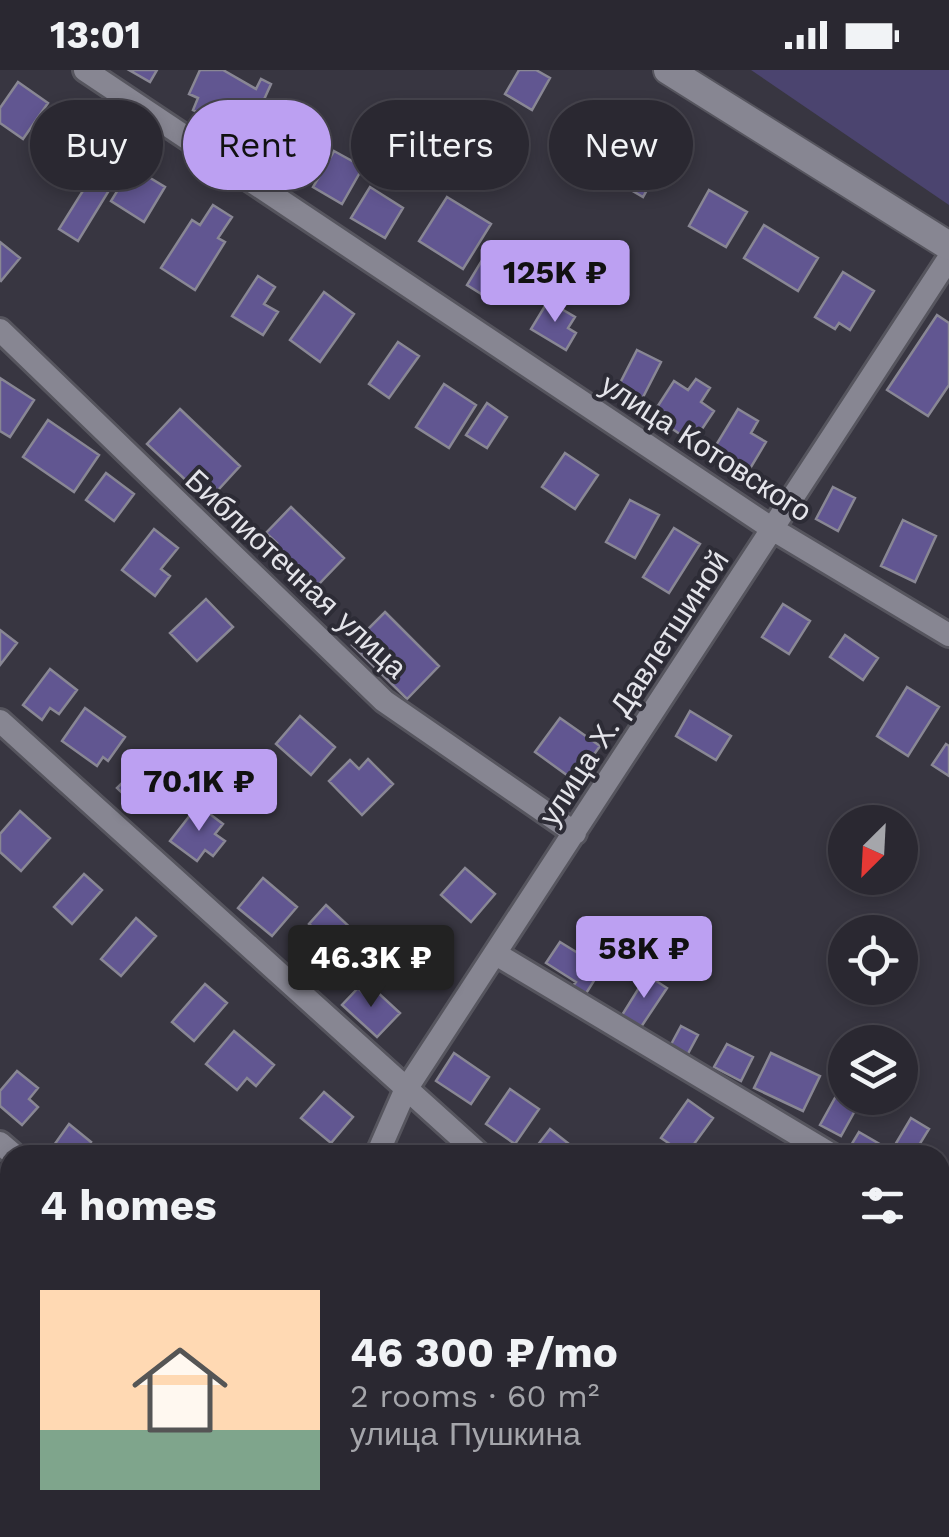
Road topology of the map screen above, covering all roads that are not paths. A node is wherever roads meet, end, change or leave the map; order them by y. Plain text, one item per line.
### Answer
1 (85, 70) edge
2 (668, 70) edge
3 (949, 246) edge
4 (949, 258) edge
5 (0, 330) edge
6 (774, 530) junction
7 (949, 635) edge
8 (0, 721) edge
9 (575, 833) junction
10 (496, 954) junction
11 (406, 1091) junction
12 (382, 1145) edge
13 (468, 1145) edge
14 (815, 1145) edge

1 - 6 street, улица Котовского
2 - 3 street
4 - 6 street, улица Х. Давлетшиной
5 - 9 street, Библиотечная улица
6 - 7 street, улица Котовского
6 - 9 street, улица Х. Давлетшиной
8 - 11 street
9 - 10 street, улица Х. Давлетшиной
10 - 11 street, улица Х. Давлетшиной
10 - 14 street
11 - 12 street, улица Х. Давлетшиной
11 - 13 street

